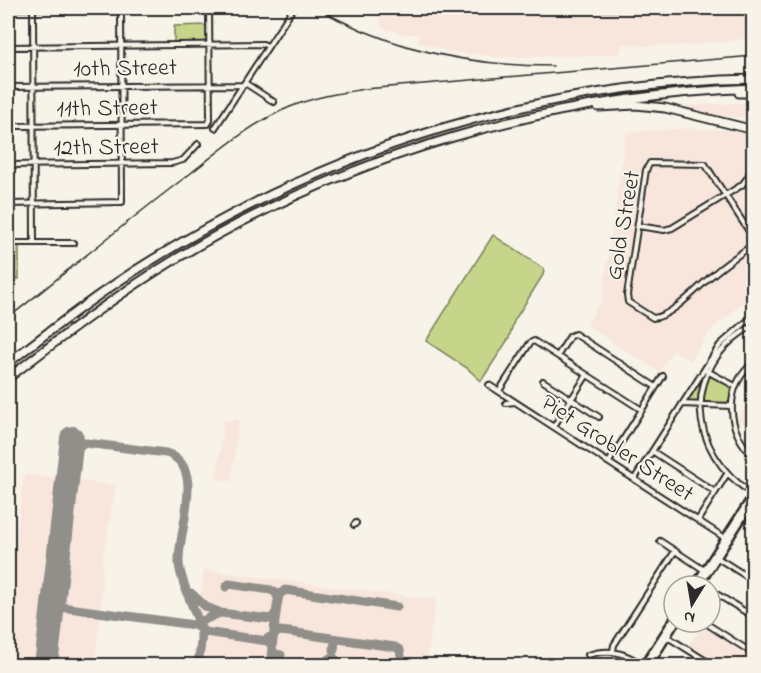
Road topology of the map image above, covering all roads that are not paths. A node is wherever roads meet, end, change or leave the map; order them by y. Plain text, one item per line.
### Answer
1 (8, 8) edge
2 (33, 8) edge
3 (86, 8) edge
4 (121, 8) edge
5 (209, 8) edge
6 (291, 8) edge
7 (209, 45) junction
8 (121, 46) junction
9 (268, 46) junction
10 (33, 47) junction
11 (8, 48) edge
12 (753, 77) edge
13 (244, 84) junction
14 (210, 85) junction
15 (121, 86) junction
16 (8, 87) edge
17 (33, 87) junction
18 (753, 88) edge
19 (753, 93) edge
20 (614, 100) junction
21 (274, 102) dead end
22 (568, 109) junction
23 (122, 125) junction
24 (8, 126) edge
25 (34, 126) junction
26 (215, 128) dead end
27 (753, 130) edge
28 (753, 141) edge
29 (198, 144) dead end
30 (753, 160) edge
31 (122, 164) junction
32 (8, 165) edge
33 (34, 165) junction
34 (749, 175) junction
35 (753, 181) edge
36 (726, 195) junction
37 (8, 204) edge
38 (34, 204) junction
39 (638, 226) junction
40 (753, 239) edge
41 (8, 243) edge
42 (34, 243) junction
43 (74, 243) dead end
44 (753, 244) edge
45 (753, 315) edge
46 (753, 325) edge
47 (740, 327) junction
48 (743, 331) junction
49 (558, 355) junction
50 (753, 362) edge
51 (8, 363) edge
52 (706, 370) junction
53 (587, 375) junction
54 (663, 376) dead end
55 (9, 377) edge
56 (543, 381) dead end
57 (489, 385) dead end
58 (735, 386) junction
59 (656, 387) junction
60 (499, 391) junction
61 (571, 400) junction
62 (515, 402) junction
63 (506, 403) dead end
64 (682, 404) junction
65 (700, 405) junction
66 (731, 406) junction
67 (642, 410) junction
68 (599, 417) dead end
69 (554, 426) junction
70 (652, 451) junction
71 (753, 457) edge
72 (609, 462) junction
73 (727, 474) junction
74 (634, 478) junction
75 (715, 492) junction
76 (753, 496) edge
77 (746, 512) junction
78 (753, 517) edge
79 (698, 520) junction
80 (727, 539) junction
81 (660, 541) dead end
82 (675, 551) junction
83 (715, 557) junction
84 (704, 570) junction
85 (703, 574) edge
86 (705, 574) edge
87 (753, 581) edge
88 (722, 598) edge
89 (753, 617) edge
90 (722, 634) edge
91 (665, 635) junction
92 (613, 651) junction
93 (753, 654) edge
94 (588, 655) dead end
95 (652, 664) edge
96 (643, 665) edge
97 (714, 666) edge

1 - 2 street
2 - 3 street
2 - 10 street
4 - 8 street
5 - 7 street
6 - 9 street
7 - 8 street
7 - 9 street
7 - 14 street
8 - 10 street
8 - 15 street
9 - 13 street
10 - 11 street
10 - 17 street
12 - 51 highway
13 - 14 street, 10th Street
13 - 21 street
13 - 26 street
14 - 15 street, 10th Street
14 - 23 street, 11th Street
15 - 17 street, 10th Street
15 - 23 street
16 - 17 street, 10th Street
17 - 25 street
18 - 20 highway
19 - 20 highway
20 - 22 highway
22 - 27 highway
22 - 55 highway
23 - 25 street, 11th Street
23 - 31 street
24 - 25 street, 11th Street
25 - 33 street
28 - 34 street
29 - 31 street, 12th Street
30 - 34 street
31 - 33 street, 12th Street
31 - 38 street
32 - 33 street, 12th Street
33 - 38 street
34 - 35 street
34 - 36 street
36 - 39 street
36 - 39 street, Gold Street
36 - 40 street
37 - 38 street
38 - 42 street
39 - 44 street, Gold Street
41 - 42 street
42 - 43 street
45 - 47 street
46 - 48 street
47 - 48 street
47 - 52 street
48 - 52 street
49 - 53 street
49 - 59 street
49 - 60 street
50 - 58 street
52 - 58 street
52 - 64 street
52 - 65 street
53 - 61 street
53 - 67 street
54 - 59 street
56 - 61 street
57 - 60 street, Piet Grobler Street
58 - 66 street
59 - 67 street
60 - 62 street, Piet Grobler Street
61 - 68 street
61 - 69 street
62 - 63 street
62 - 69 street, Piet Grobler Street
64 - 65 street
64 - 70 street
65 - 66 street
65 - 73 street
66 - 71 street
67 - 72 street
69 - 72 street, Piet Grobler Street
70 - 74 street
70 - 75 street
72 - 74 street, Piet Grobler Street
73 - 75 street
73 - 76 street
74 - 79 street, Piet Grobler Street
75 - 79 street
76 - 77 main road
76 - 80 main road
77 - 78 street
77 - 80 main road
79 - 80 street, Piet Grobler Street
80 - 83 main road
81 - 82 street
82 - 84 street
82 - 92 street
83 - 84 main road
83 - 86 main road
83 - 87 street
84 - 85 main road
88 - 89 street
90 - 93 street
91 - 95 main road
91 - 96 main road
91 - 97 street
92 - 94 street
92 - 96 street

